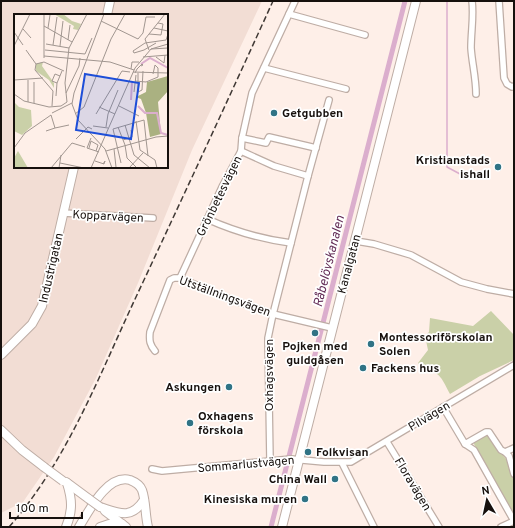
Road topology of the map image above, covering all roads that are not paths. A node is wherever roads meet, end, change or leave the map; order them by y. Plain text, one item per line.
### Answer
1 (110, 1) edge
2 (295, 1) edge
3 (416, 1) edge
4 (472, 1) edge
5 (499, 1) edge
6 (106, 14) edge
7 (289, 14) junction
8 (365, 35) dead end
9 (264, 68) junction
10 (513, 87) edge
11 (346, 89) dead end
12 (476, 94) dead end
13 (329, 100) dead end
14 (242, 138) junction
15 (316, 148) junction
16 (241, 151) junction
17 (74, 168) edge
18 (308, 176) junction
19 (64, 213) junction
20 (153, 218) dead end
21 (208, 219) junction
22 (356, 241) junction
23 (291, 243) junction
24 (180, 278) junction
25 (514, 294) edge
26 (273, 314) junction
27 (329, 327) junction
28 (155, 351) dead end
29 (1, 355) edge
30 (514, 366) edge
31 (443, 408) junction
32 (1, 430) edge
33 (387, 442) junction
34 (465, 444) junction
35 (514, 448) edge
36 (505, 452) junction
37 (300, 459) junction
38 (270, 461) junction
39 (342, 463) junction
40 (152, 469) dead end
41 (514, 474) edge
42 (65, 482) junction
43 (144, 500) junction
44 (100, 507) junction
45 (514, 521) edge
46 (124, 525) edge
47 (66, 527) edge
48 (79, 527) edge
49 (100, 527) edge
50 (148, 527) edge
51 (282, 527) edge
52 (374, 527) edge
53 (438, 527) edge
54 (501, 527) edge

1 - 6 street
2 - 7 street, Grönbetesvägen
3 - 22 street, Kanalgatan
4 - 12 street
5 - 10 street
7 - 8 street
7 - 9 street, Grönbetesvägen
9 - 11 street
9 - 14 street, Grönbetesvägen
13 - 15 street, Oxhagsvägen
14 - 15 street
14 - 16 street, Grönbetesvägen
15 - 18 street, Oxhagsvägen
16 - 18 street
16 - 21 street, Grönbetesvägen
17 - 19 street, Industrigatan
18 - 23 street, Oxhagsvägen
19 - 20 street, Kopparvägen
19 - 29 street, Industrigatan
21 - 23 street
21 - 24 street, Grönbetesvägen
22 - 25 street
22 - 27 street, Kanalgatan
23 - 26 street, Oxhagsvägen
24 - 26 street, Utställningsvägen
24 - 28 street, Utställningsvägen
26 - 27 street, Utställningsvägen
26 - 38 street, Oxhagsvägen
27 - 37 street, Kanalgatan
30 - 31 street, Pilvägen
31 - 33 street, Pilvägen
31 - 34 street
32 - 42 street, bridge
33 - 39 street, Pilvägen
33 - 53 street, Floravägen
34 - 36 street
34 - 45 street
35 - 36 street
36 - 41 street
37 - 38 street, Sommarlustvägen
37 - 39 street, Sommarlustvägen
37 - 51 street, Kanalgatan
38 - 40 street, Sommarlustvägen
39 - 52 street
42 - 44 street, bridge
42 - 47 street
43 - 44 street
43 - 48 street
43 - 50 street
44 - 46 street
45 - 54 street
46 - 49 street

